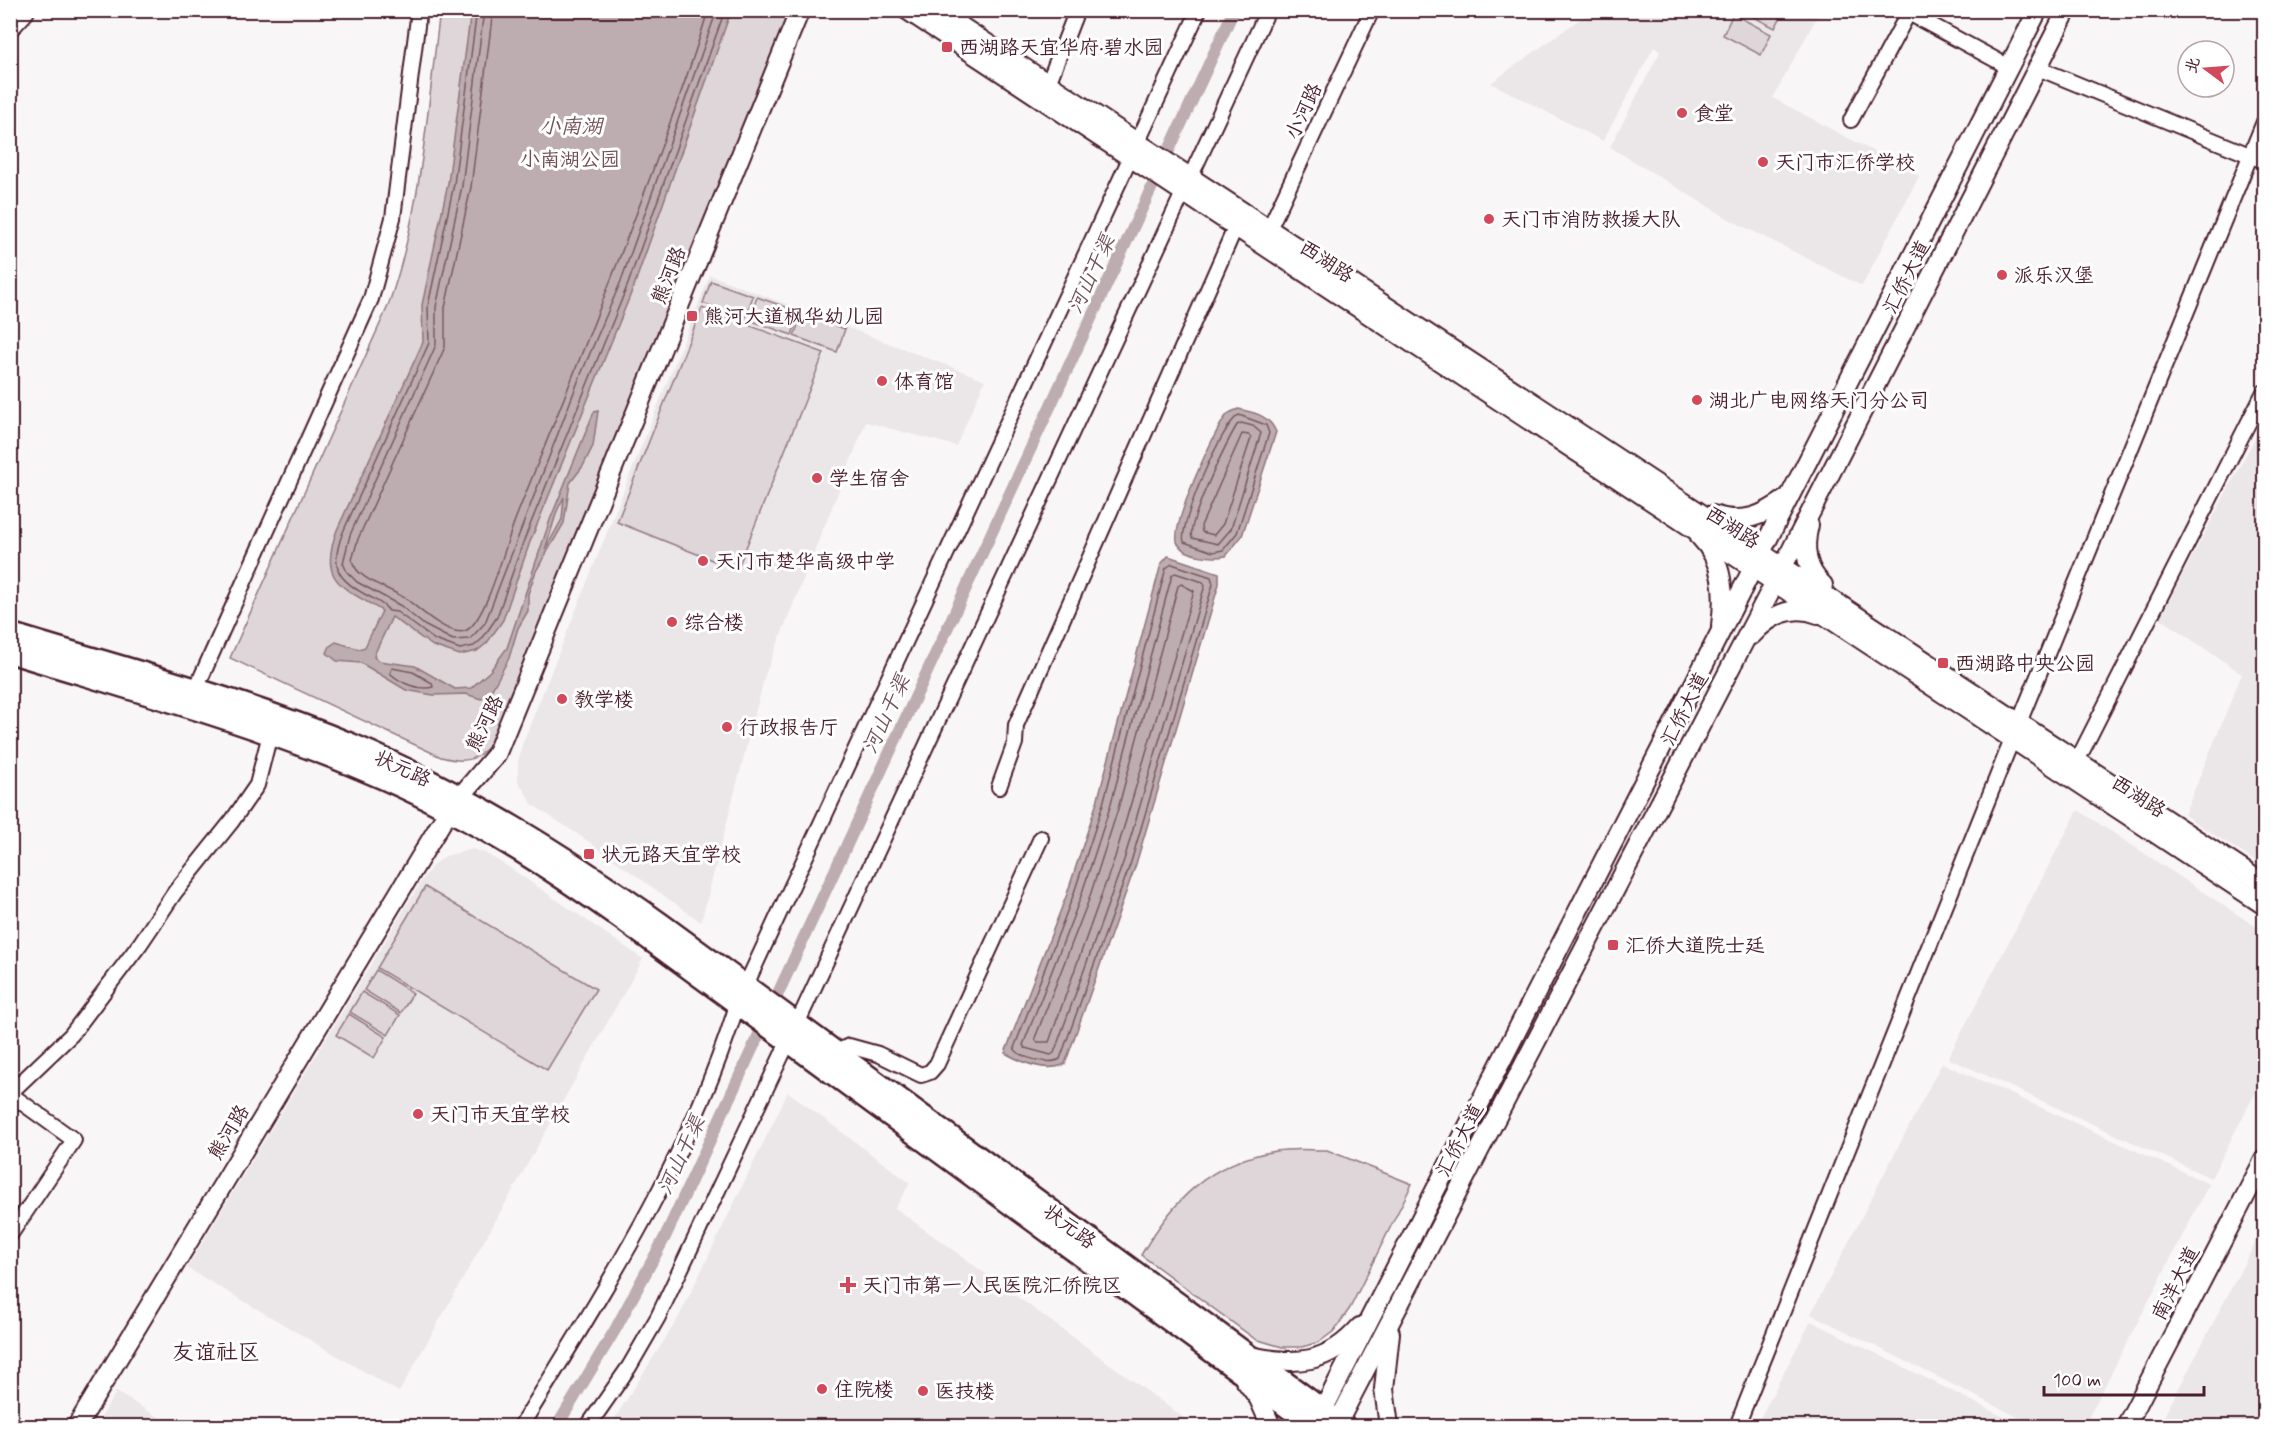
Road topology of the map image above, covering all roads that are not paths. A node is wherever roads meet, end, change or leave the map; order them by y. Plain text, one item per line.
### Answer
1 (22, 10) edge
2 (419, 10) edge
3 (800, 10) edge
4 (907, 10) edge
5 (936, 10) edge
6 (1077, 10) edge
7 (1199, 10) edge
8 (1268, 10) edge
9 (1372, 10) edge
10 (2038, 10) edge
11 (2067, 10) edge
12 (1909, 12) edge
13 (10, 23) edge
14 (2009, 67) junction
15 (2038, 68) junction
16 (1048, 84) junction
17 (1851, 120) dead end
18 (2265, 122) edge
19 (1138, 152) junction
20 (2251, 156) junction
21 (2265, 162) edge
22 (1183, 184) junction
23 (1235, 228) junction
24 (1269, 229) junction
25 (2265, 392) edge
26 (1793, 494) junction
27 (1814, 507) junction
28 (1694, 518) junction
29 (1763, 552) junction
30 (1755, 568) junction
31 (1780, 573) junction
32 (1838, 613) junction
33 (10, 634) edge
34 (1719, 639) junction
35 (1739, 650) junction
36 (10, 652) edge
37 (195, 691) junction
38 (2016, 730) junction
39 (270, 734) junction
40 (2077, 761) junction
41 (999, 787) dead end
42 (455, 803) junction
43 (1041, 838) dead end
44 (2265, 884) edge
45 (2265, 905) edge
46 (744, 998) junction
47 (790, 1035) junction
48 (836, 1052) junction
49 (10, 1094) edge
50 (2265, 1160) edge
51 (10, 1235) edge
52 (1375, 1309) junction
53 (1393, 1317) junction
54 (1241, 1362) junction
55 (1328, 1423) edge
56 (76, 1426) edge
57 (521, 1426) edge
58 (588, 1426) edge
59 (1271, 1426) edge
60 (1389, 1426) edge
61 (1737, 1426) edge
62 (2126, 1426) edge

1 - 13 highway
2 - 37 street
3 - 42 main road, 熊河路
4 - 19 main road
5 - 16 main road
6 - 16 street
7 - 19 street
8 - 22 street
9 - 24 street, 小河路
10 - 14 main road, 汇侨大道
11 - 15 main road, 汇侨大道
12 - 14 street
12 - 17 street
14 - 26 main road, 汇侨大道
15 - 20 street
15 - 27 main road, 汇侨大道
16 - 19 main road
18 - 20 street
19 - 22 main road
19 - 46 street
20 - 21 street
20 - 38 street
22 - 23 main road, 西湖路
22 - 24 main road, 西湖路
22 - 47 street
23 - 28 main road, 西湖路
23 - 41 street
24 - 28 main road, 西湖路
25 - 40 street
26 - 28 main road
26 - 29 main road, 汇侨大道
27 - 31 main road, 汇侨大道
27 - 32 main road
28 - 29 main road, 西湖路
28 - 30 main road, 西湖路
28 - 34 main road
29 - 30 main road, 汇侨大道
29 - 31 main road, 西湖路
30 - 31 main road, 西湖路
30 - 34 main road, 汇侨大道
31 - 32 main road, 西湖路
31 - 35 main road, 汇侨大道
32 - 35 main road
32 - 38 main road, 西湖路
33 - 37 main road, 状元路
34 - 52 main road, 汇侨大道
35 - 53 main road, 汇侨大道
36 - 39 main road, 状元路
37 - 42 main road, 状元路
38 - 40 main road, 西湖路
38 - 45 main road, 西湖路
38 - 61 street
39 - 42 main road, 状元路
39 - 49 street
40 - 44 main road, 西湖路
42 - 46 main road, 状元路
42 - 56 main road, 熊河路
43 - 48 street
46 - 47 main road, 状元路
46 - 57 street
47 - 48 main road, 状元路
47 - 54 main road, 状元路
47 - 58 street
48 - 54 main road, 状元路
49 - 51 street
50 - 62 main road, 南洋大道
52 - 54 main road
52 - 55 main road, 汇侨大道
53 - 55 main road, 汇侨大道
53 - 60 main road
54 - 55 main road, 状元路
54 - 59 main road

